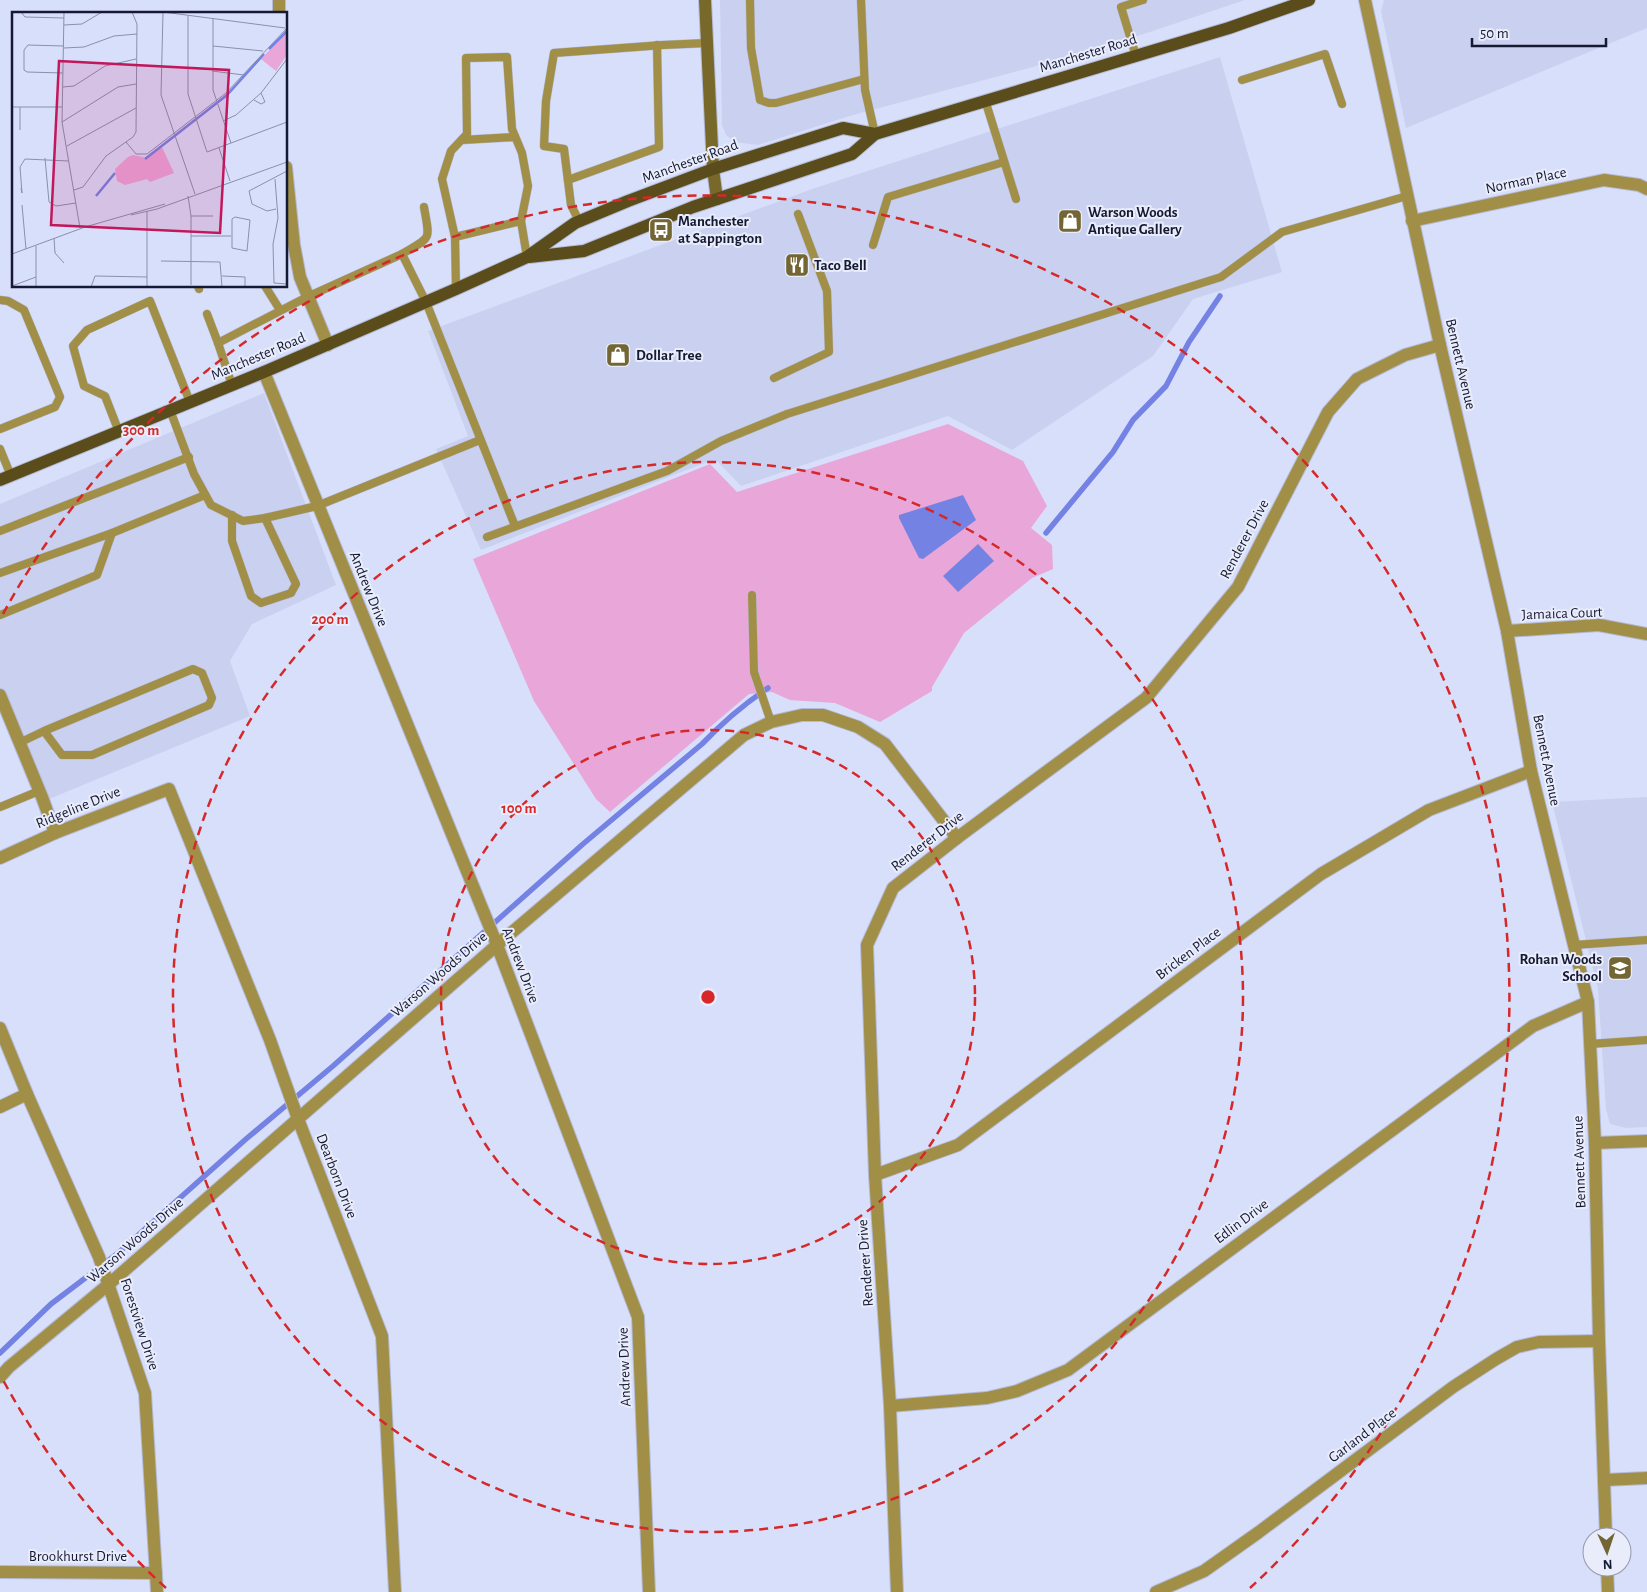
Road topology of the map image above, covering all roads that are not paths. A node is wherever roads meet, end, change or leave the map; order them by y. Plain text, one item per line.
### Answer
1 (705, 0) edge
2 (750, 0) edge
3 (861, 0) edge
4 (1143, 0) edge
5 (1309, 0) edge
6 (1364, 0) edge
7 (707, 43) junction
8 (657, 45) junction
9 (1136, 56) junction
10 (864, 80) junction
11 (1242, 80) dead end
12 (985, 100) junction
13 (1342, 104) dead end
14 (875, 134) junction
15 (515, 137) junction
16 (462, 140) junction
17 (1004, 162) junction
18 (713, 168) junction
19 (568, 180) junction
20 (288, 184) edge
21 (1647, 189) edge
22 (1407, 196) junction
23 (717, 199) junction
24 (1016, 199) dead end
25 (424, 207) dead end
26 (798, 214) dead end
27 (522, 221) junction
28 (579, 221) junction
29 (1412, 221) junction
30 (455, 237) junction
31 (873, 245) dead end
32 (402, 254) junction
33 (527, 257) junction
34 (266, 288) edge
35 (456, 289) junction
36 (307, 297) junction
37 (0, 300) edge
38 (426, 302) junction
39 (280, 310) junction
40 (207, 314) dead end
41 (218, 343) junction
42 (328, 345) junction
43 (1440, 345) junction
44 (264, 372) junction
45 (774, 378) dead end
46 (232, 385) junction
47 (190, 402) junction
48 (170, 410) junction
49 (0, 429) edge
50 (119, 432) junction
51 (480, 440) junction
52 (0, 449) edge
53 (189, 457) junction
54 (5, 478) edge
55 (206, 494) junction
56 (317, 506) junction
57 (232, 516) junction
58 (265, 518) junction
59 (515, 526) junction
60 (0, 531) edge
61 (112, 533) junction
62 (487, 537) dead end
63 (0, 573) edge
64 (752, 595) dead end
65 (0, 615) edge
66 (1507, 631) junction
67 (1647, 634) edge
68 (0, 695) edge
69 (771, 722) junction
70 (44, 731) junction
71 (19, 743) junction
72 (1531, 772) junction
73 (169, 789) joint
74 (39, 791) junction
75 (0, 807) edge
76 (54, 833) junction
77 (957, 838) junction
78 (0, 858) edge
79 (495, 940) junction
80 (1647, 940) edge
81 (1574, 945) junction
82 (1588, 1002) junction
83 (0, 1028) edge
84 (1647, 1040) edge
85 (1590, 1044) junction
86 (27, 1094) junction
87 (0, 1107) edge
88 (296, 1114) junction
89 (1647, 1141) edge
90 (1595, 1143) junction
91 (875, 1175) junction
92 (107, 1279) junction
93 (1599, 1341) junction
94 (0, 1377) edge
95 (890, 1406) junction
96 (1647, 1478) edge
97 (1604, 1480) junction
98 (1606, 1527) edge
99 (0, 1572) edge
100 (156, 1572) junction
101 (1607, 1577) edge
102 (156, 1592) edge
103 (395, 1592) edge
104 (649, 1592) edge
105 (897, 1592) edge
106 (1156, 1592) edge
107 (1608, 1592) edge

1 - 7 street
2 - 10 lane
3 - 10 lane
4 - 9 lane
5 - 9 main road, Manchester Road
6 - 22 street, Bennett Avenue
7 - 8 lane
7 - 18 street
8 - 19 lane
8 - 19 lane
9 - 12 main road, Manchester Road
10 - 14 lane
11 - 13 lane
12 - 14 main road, Manchester Road
12 - 17 lane
14 - 18 main road, Manchester Road
14 - 23 main road, Manchester Road
15 - 16 lane
15 - 16 lane
15 - 27 lane
16 - 30 lane
17 - 24 lane
17 - 31 lane
18 - 23 street
18 - 28 main road, Manchester Road
19 - 28 lane
20 - 36 street
21 - 29 street, Norman Place
22 - 29 street, Bennett Avenue
22 - 59 lane
23 - 33 main road, Manchester Road
25 - 32 lane
26 - 45 lane
27 - 30 lane
27 - 33 lane
28 - 33 main road, Manchester Road
29 - 43 street, Bennett Avenue
30 - 35 lane
32 - 36 lane
32 - 38 lane
33 - 35 main road, Manchester Road
34 - 39 lane
35 - 38 main road, Manchester Road
36 - 39 lane
36 - 42 street
37 - 49 lane
38 - 42 main road, Manchester Road
38 - 51 lane
39 - 41 lane
40 - 41 lane
41 - 46 lane
42 - 44 main road, Manchester Road
43 - 66 street, Bennett Avenue
43 - 77 street, Renderer Drive
44 - 46 main road, Manchester Road
44 - 56 street, Andrew Drive
46 - 47 main road, Manchester Road
47 - 48 main road, Manchester Road
47 - 50 lane
48 - 50 main road, Manchester Road
48 - 53 lane
50 - 54 main road, Manchester Road
51 - 56 lane
51 - 59 lane
52 - 54 lane
53 - 55 lane
53 - 60 lane
55 - 57 lane
55 - 61 lane
56 - 58 lane
56 - 79 street, Andrew Drive
57 - 58 lane
57 - 58 lane
59 - 62 lane
61 - 63 lane
61 - 65 lane
64 - 69 lane
66 - 67 street, Jamaica Court
66 - 72 street, Bennett Avenue
68 - 71 street
69 - 77 street, Warson Woods Drive
69 - 79 street, Warson Woods Drive
70 - 70 lane
70 - 71 lane
71 - 74 street
72 - 81 street, Bennett Avenue
72 - 91 street, Bricken Place
73 - 76 street, Ridgeline Drive
73 - 88 street, Dearborn Drive
74 - 75 lane
74 - 76 street
76 - 78 street, Ridgeline Drive
77 - 91 street, Renderer Drive
79 - 88 street, Warson Woods Drive
79 - 104 street, Andrew Drive
80 - 81 lane
81 - 82 street, Bennett Avenue
82 - 85 street, Bennett Avenue
82 - 95 street, Edlin Drive
83 - 86 street, Forestview Drive
84 - 85 lane
85 - 90 street, Bennett Avenue
86 - 87 street
86 - 92 street, Forestview Drive
88 - 92 street, Warson Woods Drive
88 - 103 street, Dearborn Drive
89 - 90 street
90 - 93 street, Bennett Avenue
91 - 95 street, Renderer Drive
92 - 94 street, Warson Woods Drive
92 - 100 street, Forestview Drive
93 - 97 street, Bennett Avenue
93 - 106 street, Garland Place
95 - 105 street, Renderer Drive
96 - 97 street
97 - 98 street, Bennett Avenue
99 - 100 street, Brookhurst Drive
100 - 102 street, Forestview Drive
101 - 107 street

